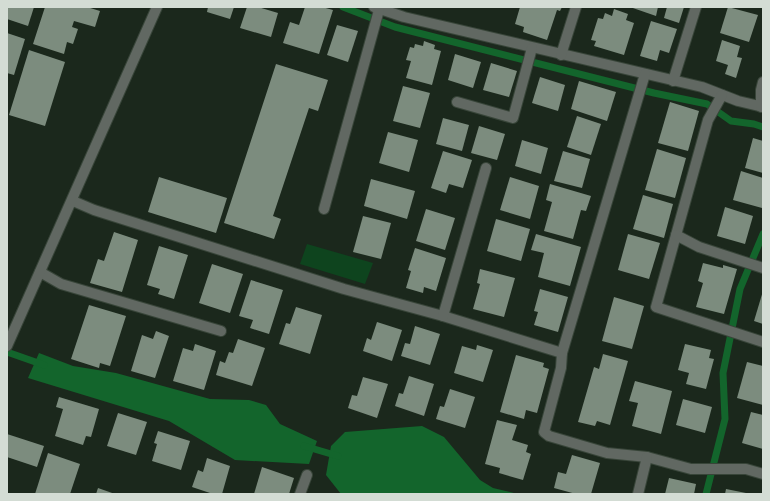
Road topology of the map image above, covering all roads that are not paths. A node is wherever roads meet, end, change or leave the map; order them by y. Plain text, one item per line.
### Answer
1 (157, 7) edge
2 (576, 7) edge
3 (696, 7) edge
4 (377, 10) edge
5 (531, 51) junction
6 (561, 55) junction
7 (644, 78) junction
8 (673, 81) junction
9 (763, 82) edge
10 (720, 99) junction
11 (457, 102) dead end
12 (762, 107) edge
13 (486, 168) dead end
14 (72, 201) junction
15 (324, 209) dead end
16 (676, 234) junction
17 (761, 267) edge
18 (40, 272) junction
19 (443, 316) junction
20 (220, 331) dead end
21 (9, 336) edge
22 (763, 342) edge
23 (562, 353) junction
24 (647, 457) junction
25 (763, 474) edge
26 (306, 475) dead end
27 (300, 494) edge
28 (638, 494) edge

1 - 14 street
2 - 6 street
3 - 8 street
4 - 5 street
4 - 15 street
5 - 6 street
5 - 11 street
6 - 7 street
7 - 8 street
7 - 23 street
8 - 10 street
9 - 12 street
10 - 12 street
10 - 16 street
13 - 19 street
14 - 18 street
14 - 19 street
16 - 17 street
16 - 22 street
18 - 20 street
18 - 21 street
19 - 23 street
23 - 24 street
24 - 25 street
24 - 28 street
26 - 27 street

